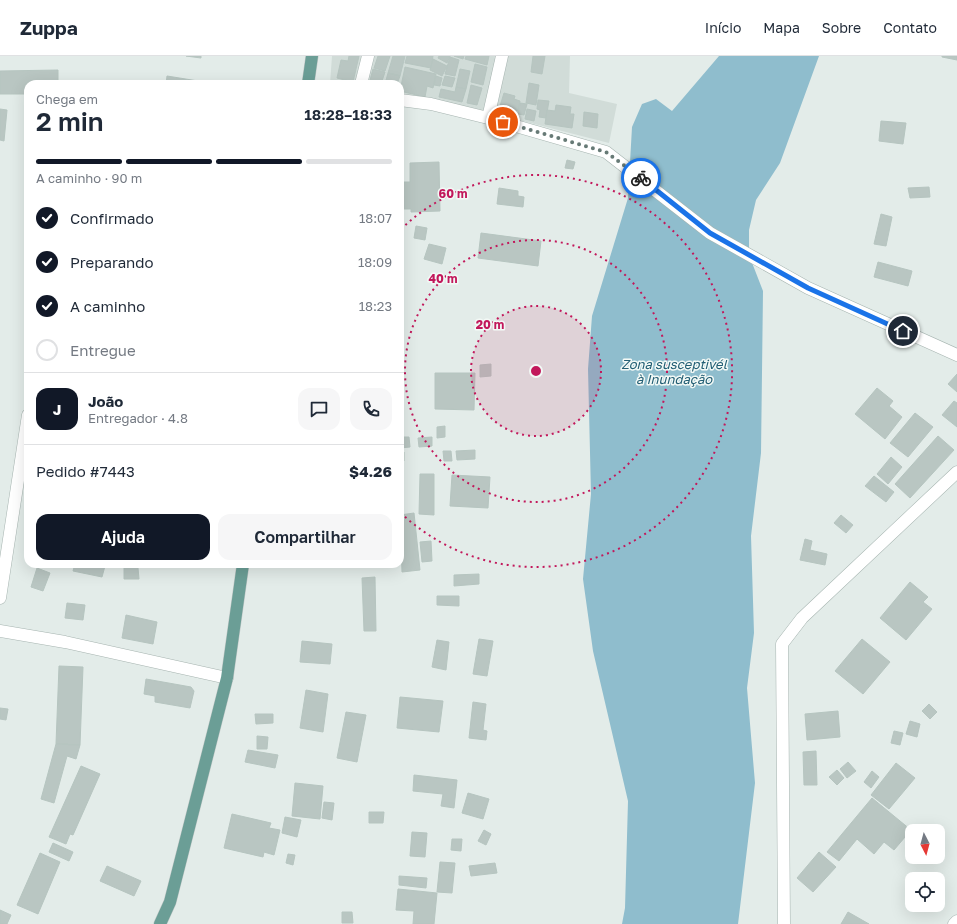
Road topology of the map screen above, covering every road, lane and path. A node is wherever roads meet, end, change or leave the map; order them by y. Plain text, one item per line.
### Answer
1 (312, 56) edge
2 (368, 56) edge
3 (502, 56) edge
4 (309, 80) edge
5 (362, 80) edge
6 (404, 101) edge
7 (488, 118) junction
8 (957, 355) edge
9 (24, 441) edge
10 (957, 472) edge
11 (242, 568) edge
12 (0, 598) edge
13 (0, 631) edge
14 (227, 678) junction
15 (957, 921) edge
16 (160, 924) edge
17 (784, 924) edge
18 (954, 924) edge

1 - 4 main road
2 - 5 street
3 - 7 street
6 - 7 street
7 - 8 street
9 - 12 street
10 - 17 street
11 - 14 main road
13 - 14 street
14 - 16 main road
15 - 18 street

